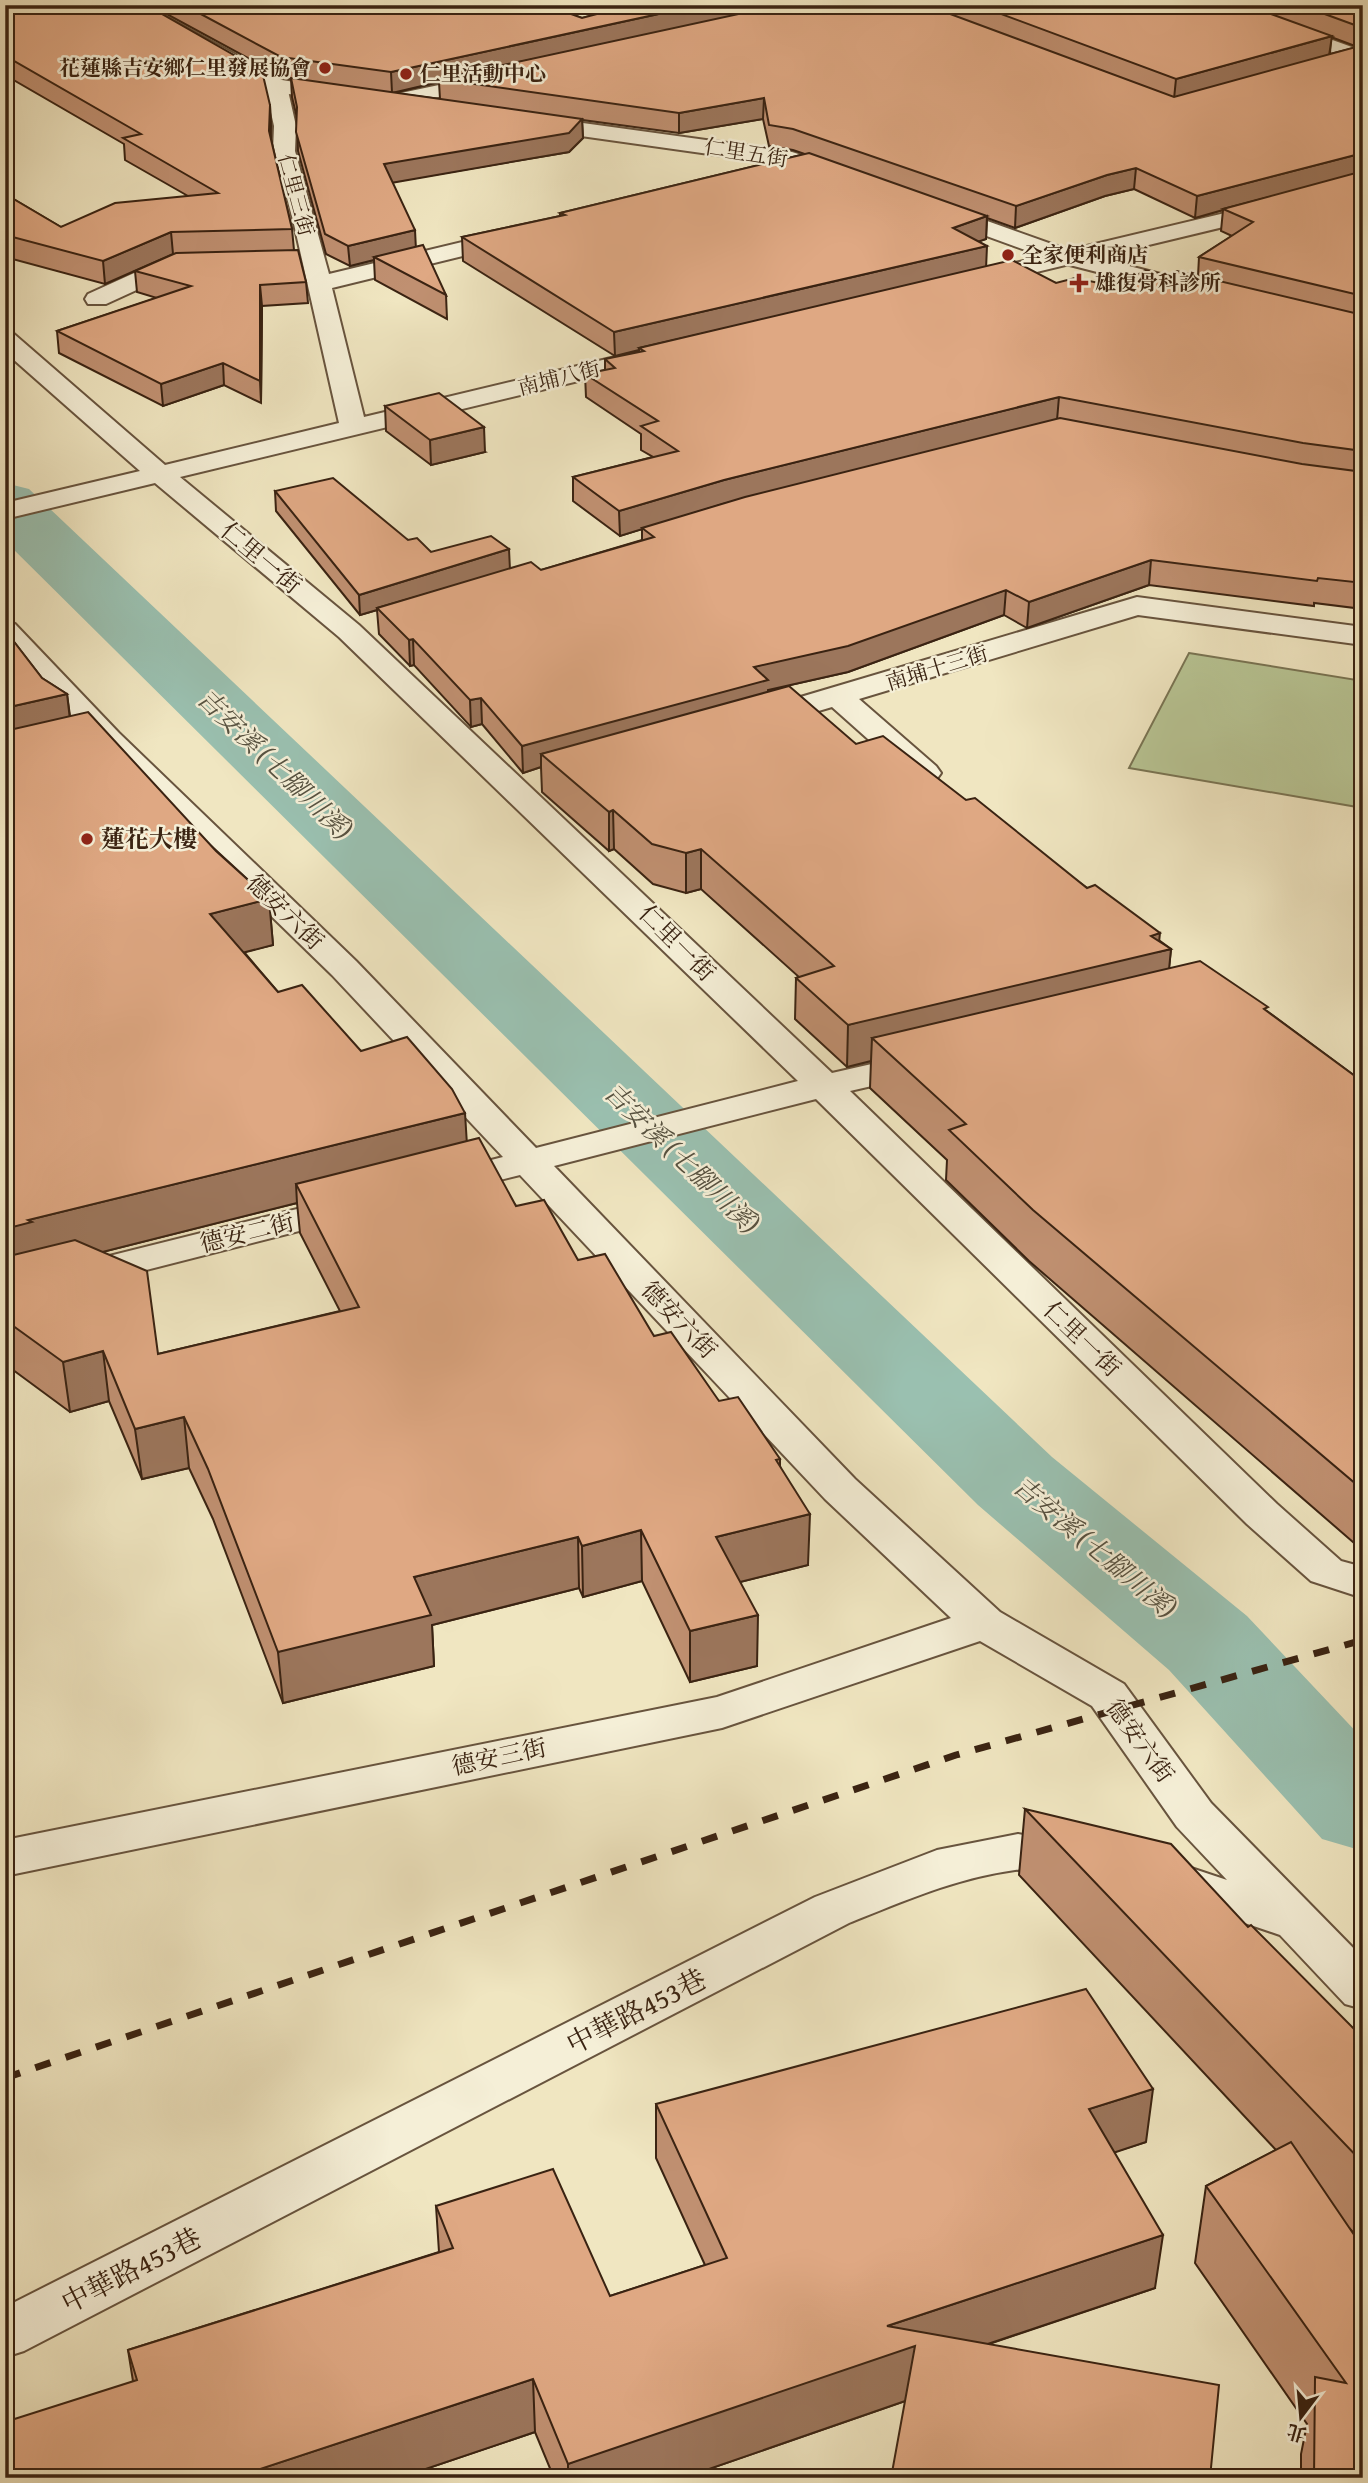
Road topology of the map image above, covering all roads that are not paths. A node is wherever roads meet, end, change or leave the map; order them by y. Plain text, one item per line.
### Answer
1 (129, 5) edge
2 (1215, 5) edge
3 (1301, 75) edge
4 (510, 76) edge
5 (276, 86) junction
6 (390, 103) junction
7 (458, 112) edge
8 (513, 120) edge
9 (810, 165) junction
10 (757, 178) edge
11 (1363, 182) edge
12 (861, 183) edge
13 (913, 202) edge
14 (530, 233) edge
15 (1066, 257) junction
16 (285, 262) edge
17 (215, 263) edge
18 (315, 273) junction
19 (946, 287) edge
20 (1207, 293) edge
21 (97, 299) dead end
22 (5, 339) edge
23 (680, 349) edge
24 (353, 426) junction
25 (161, 475) junction
26 (5, 511) edge
27 (5, 630) edge
28 (1363, 636) edge
29 (840, 698) junction
30 (736, 726) edge
31 (949, 794) edge
32 (955, 1055) edge
33 (823, 1088) junction
34 (529, 1162) junction
35 (5, 1294) edge
36 (1344, 1577) edge
37 (984, 1623) junction
38 (5, 1858) edge
39 (1300, 1923) junction
40 (1363, 1990) edge
41 (5, 2334) edge

1 - 5 street
2 - 3 street
4 - 6 street
5 - 6 street
5 - 18 street, 仁里三街
6 - 7 street
8 - 9 street, 仁里五街
9 - 10 street
9 - 12 street, 仁里五街
11 - 15 street
13 - 15 street
14 - 18 street
15 - 19 street
15 - 20 street
16 - 18 street
17 - 21 street
18 - 24 street, 仁里三街
22 - 25 street, 仁里一街
23 - 24 street, 南埔八街
24 - 25 street, 南埔八街
25 - 26 street, 南埔八街
25 - 33 street, 仁里一街
27 - 34 street, 德安六街
28 - 29 street, 南埔十三街
29 - 30 street, 南埔十三街
29 - 31 street
32 - 33 street, 德安二街
33 - 34 street, 德安二街
33 - 36 street, 仁里一街
34 - 35 street, 德安二街
34 - 37 street, 德安六街
37 - 38 street, 德安三街
37 - 39 street, 德安六街
39 - 40 street, 德安六街
39 - 41 street, 中華路453巷

